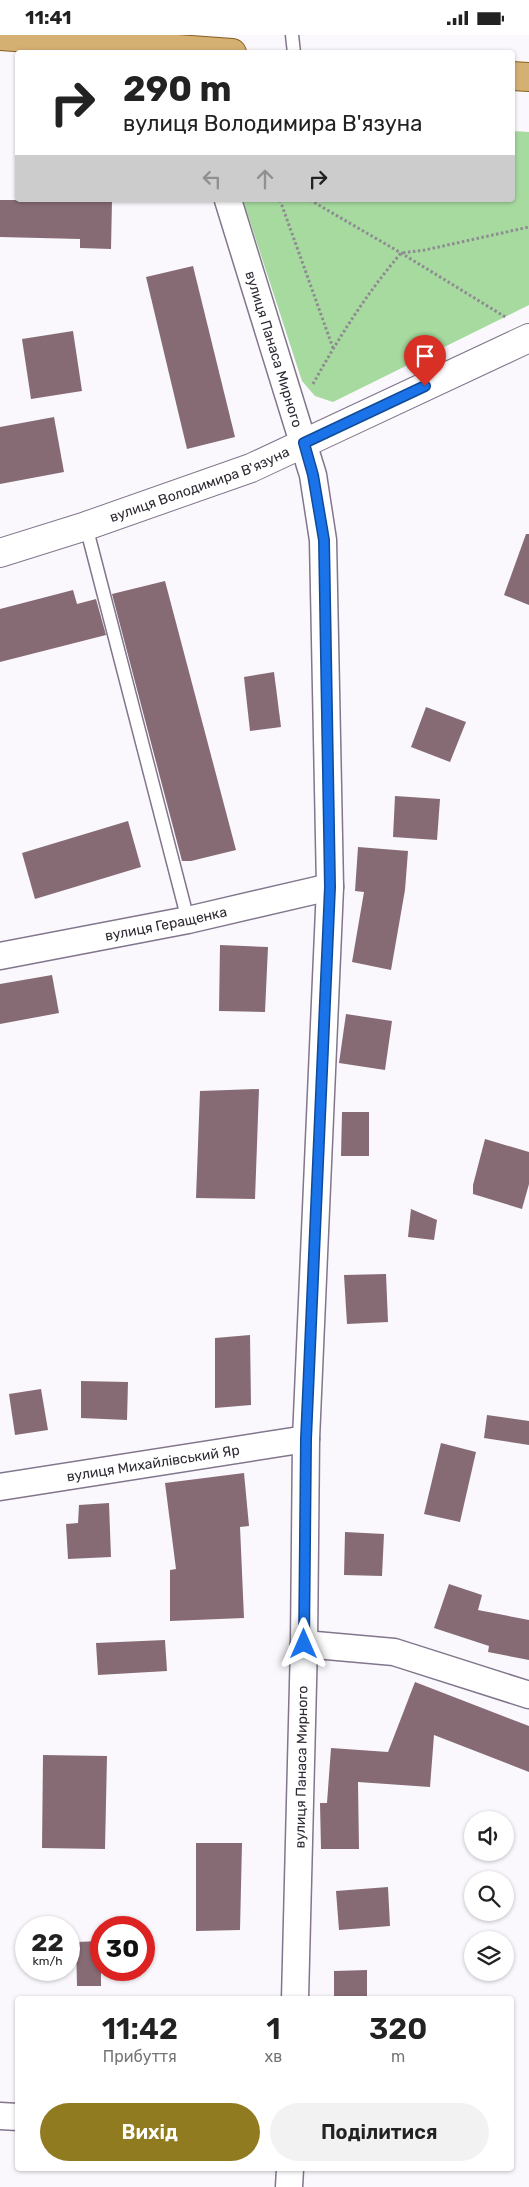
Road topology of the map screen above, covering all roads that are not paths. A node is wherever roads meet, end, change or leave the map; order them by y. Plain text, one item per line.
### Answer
1 (292, 35) edge
2 (0, 36) edge
3 (175, 50) edge
4 (294, 50) edge
5 (515, 76) edge
6 (529, 77) edge
7 (229, 202) edge
8 (521, 329) edge
9 (304, 443) junction
10 (86, 526) junction
11 (0, 553) edge
12 (330, 887) junction
13 (188, 920) junction
14 (0, 956) edge
15 (306, 1439) junction
16 (0, 1487) edge
17 (304, 1644) junction
18 (529, 1695) edge
19 (295, 1996) edge
20 (0, 2116) edge
21 (15, 2117) edge
22 (290, 2171) edge
23 (289, 2187) edge

1 - 4 lane
2 - 3 main road
5 - 6 main road
7 - 9 street, вулиця Панаса Мирного
8 - 9 main road, вулиця Володимира В'язуна
9 - 10 main road, вулиця Володимира В'язуна
9 - 12 street, вулиця Панаса Мирного
10 - 11 main road, вулиця Володимира В'язуна
10 - 13 lane
12 - 13 street, вулиця Геращенка
12 - 15 street, вулиця Панаса Мирного
13 - 14 street, вулиця Геращенка
15 - 16 street, вулиця Михайлівський Яр
15 - 17 street, вулиця Панаса Мирного
17 - 18 street
17 - 19 street, вулиця Панаса Мирного
20 - 21 street
22 - 23 street

